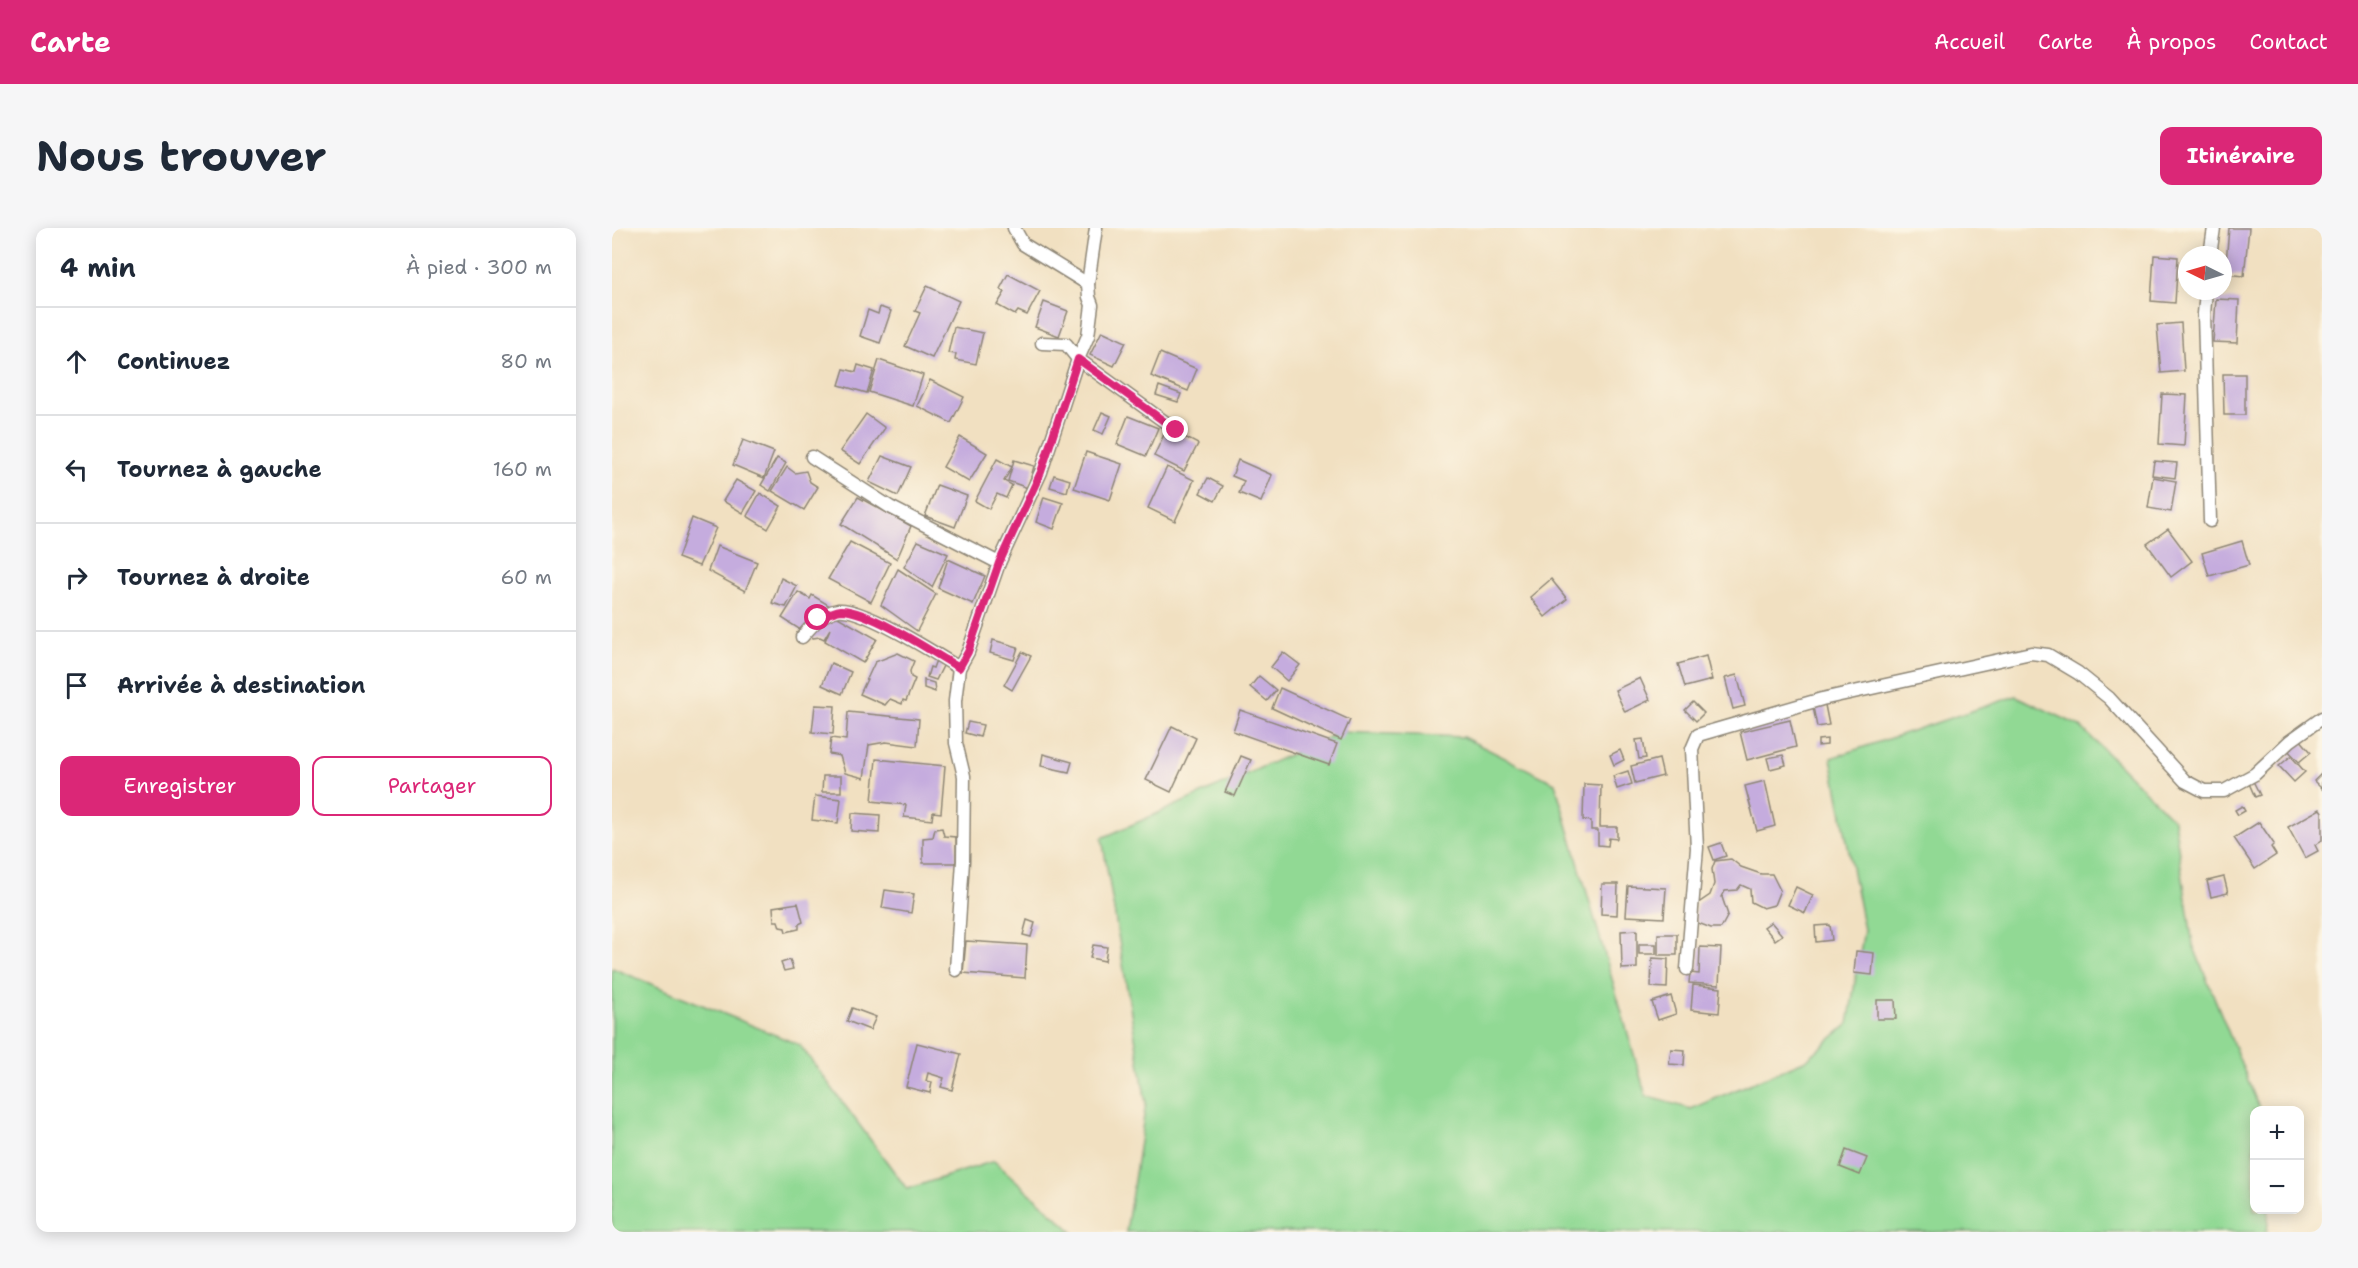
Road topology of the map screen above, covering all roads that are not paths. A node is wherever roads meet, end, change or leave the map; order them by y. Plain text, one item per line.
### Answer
1 (1014, 228) edge
2 (1096, 228) edge
3 (2214, 228) edge
4 (2211, 246) edge
5 (1088, 284) junction
6 (2205, 300) edge
7 (1042, 343) dead end
8 (1078, 359) junction
9 (1176, 430) dead end
10 (812, 457) dead end
11 (2210, 521) dead end
12 (999, 563) junction
13 (802, 637) dead end
14 (959, 668) junction
15 (2322, 718) edge
16 (1687, 969) dead end
17 (956, 970) dead end

1 - 5 street
2 - 5 street
3 - 4 street
5 - 8 street
6 - 11 street
7 - 8 street
8 - 9 street
8 - 12 street
10 - 12 street
12 - 14 street
13 - 14 street
14 - 17 street
15 - 16 street

